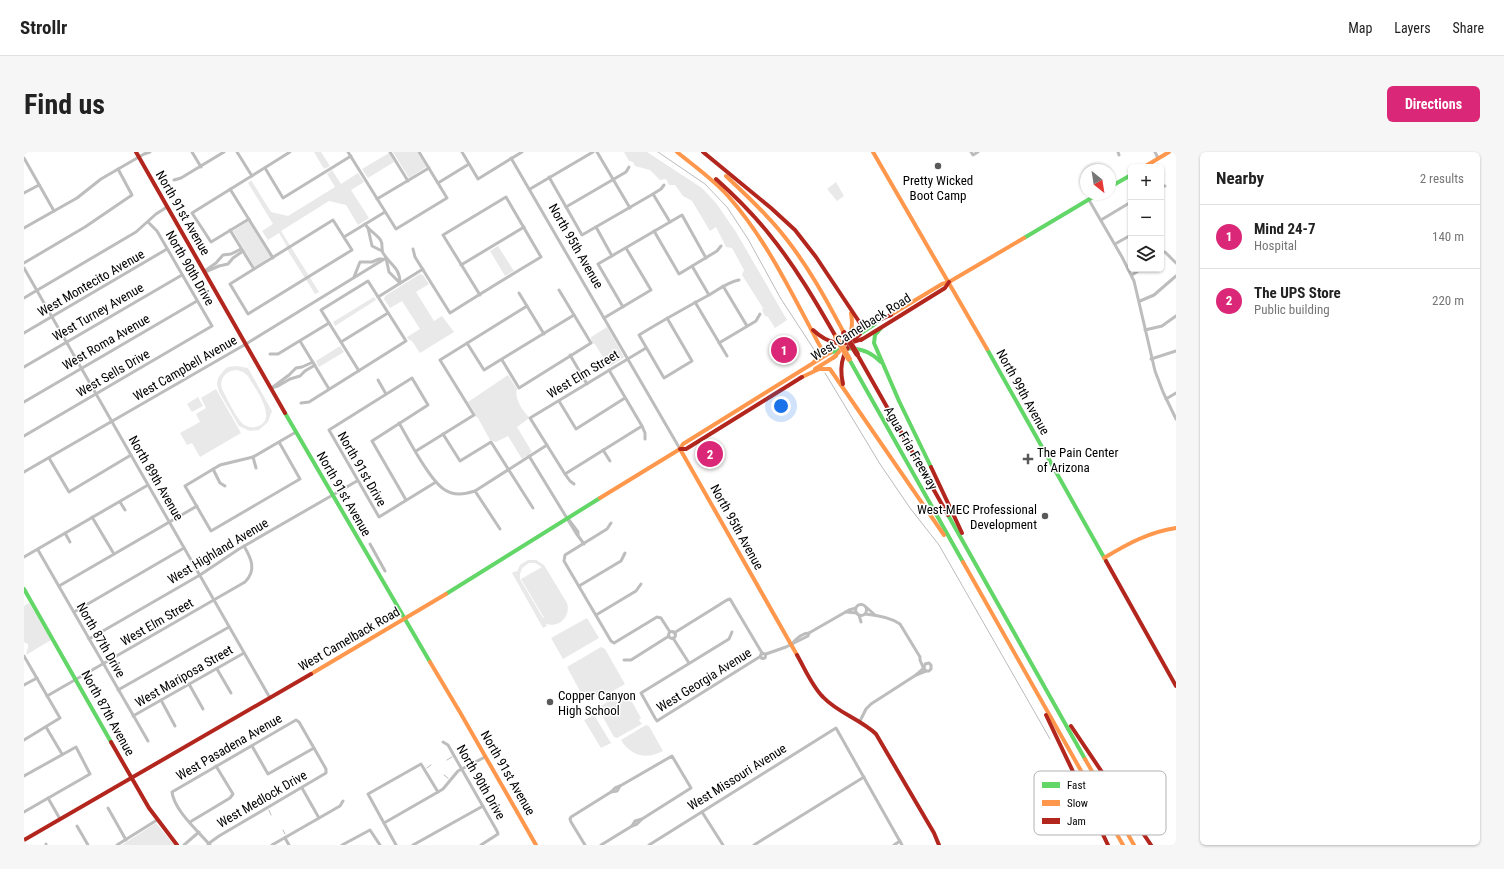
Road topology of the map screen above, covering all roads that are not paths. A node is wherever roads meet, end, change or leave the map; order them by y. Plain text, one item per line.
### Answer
1 (150, 152) edge
2 (192, 152) edge
3 (224, 152) edge
4 (237, 152) edge
5 (290, 152) edge
6 (348, 152) edge
7 (390, 152) edge
8 (419, 152) edge
9 (462, 152) edge
10 (522, 152) edge
11 (593, 152) edge
12 (598, 152) edge
13 (676, 152) edge
14 (681, 152) edge
15 (698, 152) edge
16 (703, 152) edge
17 (873, 152) edge
18 (978, 152) edge
19 (1155, 152) edge
20 (1169, 152) edge
21 (141, 154) edge
22 (972, 154) edge
23 (351, 156) junction
24 (24, 158) edge
25 (512, 158) junction
26 (1158, 158) junction
27 (469, 164) junction
28 (1149, 164) edge
29 (201, 166) junction
30 (629, 167) dead end
31 (265, 168) junction
32 (429, 168) junction
33 (118, 169) junction
34 (252, 176) junction
35 (549, 177) junction
36 (1128, 177) edge
37 (174, 180) dead end
38 (613, 180) junction
39 (408, 181) junction
40 (438, 182) junction
41 (1116, 184) edge
42 (39, 185) junction
43 (664, 185) dead end
44 (230, 189) junction
45 (530, 189) junction
46 (24, 194) edge
47 (653, 194) junction
48 (377, 199) junction
49 (1089, 200) joint
50 (1128, 204) edge
51 (167, 207) junction
52 (566, 207) junction
53 (630, 208) junction
54 (54, 211) junction
55 (385, 212) junction
56 (249, 219) junction
57 (1101, 220) junction
58 (148, 222) junction
59 (670, 222) junction
60 (365, 224) junction
61 (524, 227) junction
62 (596, 227) junction
63 (24, 228) edge
64 (368, 228) junction
65 (230, 230) junction
66 (654, 231) junction
67 (1129, 236) edge
68 (344, 238) junction
69 (1115, 244) junction
70 (720, 246) dead end
71 (413, 248) dead end
72 (626, 248) junction
73 (167, 249) junction
74 (242, 250) junction
75 (382, 251) junction
76 (1164, 253) edge
77 (228, 254) junction
78 (612, 256) junction
79 (273, 258) junction
80 (385, 258) junction
81 (706, 258) junction
82 (232, 260) junction
83 (366, 262) junction
84 (24, 263) edge
85 (1176, 263) edge
86 (461, 265) junction
87 (692, 266) junction
88 (24, 268) edge
89 (254, 269) junction
90 (367, 269) junction
91 (423, 269) junction
92 (205, 272) junction
93 (1137, 272) edge
94 (182, 275) junction
95 (1132, 275) junction
96 (1176, 276) edge
97 (354, 277) junction
98 (739, 280) dead end
99 (949, 282) junction
100 (400, 283) junction
101 (723, 286) junction
102 (36, 290) junction
103 (559, 290) dead end
104 (519, 294) dead end
105 (480, 295) junction
106 (709, 295) junction
107 (378, 297) junction
108 (24, 298) edge
109 (197, 301) junction
110 (1140, 301) junction
111 (695, 302) junction
112 (527, 306) junction
113 (623, 307) junction
114 (849, 308) junction
115 (388, 313) junction
116 (760, 314) dead end
117 (574, 315) junction
118 (891, 315) junction
119 (1176, 316) edge
120 (51, 318) junction
121 (604, 318) junction
122 (667, 318) junction
123 (329, 323) junction
124 (212, 326) joint
125 (747, 326) junction
126 (810, 327) junction
127 (881, 328) junction
128 (1145, 330) junction
129 (24, 334) edge
130 (544, 334) junction
131 (861, 336) junction
132 (300, 340) junction
133 (341, 342) junction
134 (66, 343) junction
135 (468, 343) junction
136 (719, 343) junction
137 (246, 344) junction
138 (846, 346) junction
139 (646, 348) junction
140 (1176, 351) edge
141 (270, 354) dead end
142 (831, 355) junction
143 (570, 356) junction
144 (726, 356) dead end
145 (628, 359) junction
146 (1151, 359) junction
147 (502, 360) junction
148 (814, 362) junction
149 (314, 364) junction
150 (24, 367) edge
151 (302, 367) junction
152 (884, 367) junction
153 (81, 368) junction
154 (358, 370) junction
155 (609, 370) junction
156 (305, 371) junction
157 (800, 378) junction
158 (378, 380) dead end
159 (587, 384) junction
160 (781, 384) junction
161 (271, 388) junction
162 (329, 389) junction
163 (847, 391) junction
164 (1176, 393) edge
165 (96, 394) junction
166 (386, 394) junction
167 (625, 398) junction
168 (1166, 399) junction
169 (558, 401) junction
170 (24, 402) edge
171 (301, 403) dead end
172 (750, 410) junction
173 (726, 418) junction
174 (1176, 419) edge
175 (112, 422) junction
176 (399, 423) junction
177 (642, 426) junction
178 (296, 432) junction
179 (443, 434) junction
180 (24, 436) edge
181 (646, 439) dead end
182 (279, 442) junction
183 (547, 445) junction
184 (416, 450) junction
185 (603, 450) junction
186 (680, 450) junction
187 (131, 455) junction
188 (529, 456) junction
189 (253, 457) junction
190 (49, 458) junction
191 (610, 461) dead end
192 (256, 468) dead end
193 (213, 469) junction
194 (509, 469) junction
195 (24, 472) edge
196 (565, 474) junction
197 (357, 481) junction
198 (436, 482) junction
199 (574, 484) dead end
200 (148, 485) junction
201 (225, 486) dead end
202 (475, 491) junction
203 (332, 495) junction
204 (406, 500) junction
205 (120, 502) junction
206 (197, 506) junction
207 (533, 508) dead end
208 (125, 510) dead end
209 (92, 517) junction
210 (568, 519) junction
211 (170, 522) junction
212 (611, 523) dead end
213 (1176, 528) edge
214 (500, 529) dead end
215 (65, 533) junction
216 (70, 542) dead end
217 (584, 544) junction
218 (244, 546) junction
219 (184, 548) junction
220 (38, 550) junction
221 (114, 554) junction
222 (625, 554) dead end
223 (24, 557) edge
224 (1104, 558) junction
225 (978, 570) junction
226 (970, 574) junction
227 (200, 575) junction
228 (641, 584) dead end
229 (59, 586) junction
230 (579, 586) junction
231 (24, 589) edge
232 (214, 600) junction
233 (866, 607) junction
234 (856, 608) junction
235 (74, 612) junction
236 (846, 612) junction
237 (858, 614) junction
238 (864, 614) junction
239 (596, 615) junction
240 (875, 615) junction
241 (404, 620) junction
242 (229, 627) junction
243 (670, 632) junction
244 (732, 632) dead end
245 (674, 633) junction
246 (669, 636) junction
247 (673, 638) junction
248 (89, 639) junction
249 (791, 645) junction
250 (244, 653) junction
251 (763, 655) junction
252 (24, 656) edge
253 (920, 657) junction
254 (624, 660) dead end
255 (689, 663) junction
256 (927, 663) junction
257 (104, 664) junction
258 (217, 669) junction
259 (925, 669) junction
260 (37, 678) junction
261 (76, 680) junction
262 (1042, 682) junction
263 (189, 684) junction
264 (24, 685) edge
265 (1176, 686) edge
266 (1034, 687) junction
267 (118, 690) junction
268 (231, 693) dead end
269 (47, 696) junction
270 (270, 698) junction
271 (161, 700) junction
272 (204, 709) dead end
273 (134, 716) junction
274 (860, 721) junction
275 (175, 726) dead end
276 (46, 727) junction
277 (24, 740) edge
278 (148, 741) dead end
279 (443, 742) dead end
280 (252, 746) junction
281 (314, 748) junction
282 (62, 754) junction
283 (485, 757) junction
284 (216, 766) junction
285 (462, 769) junction
286 (1072, 771) edge
287 (1081, 771) edge
288 (1092, 771) edge
289 (1102, 771) edge
290 (24, 776) edge
291 (131, 778) junction
292 (864, 778) junction
293 (302, 788) junction
294 (438, 792) junction
295 (48, 798) junction
296 (343, 801) dead end
297 (483, 806) junction
298 (108, 808) dead end
299 (24, 812) edge
300 (702, 812) junction
301 (320, 818) junction
302 (60, 819) junction
303 (157, 820) junction
304 (190, 822) junction
305 (384, 823) junction
306 (77, 826) dead end
307 (199, 832) junction
308 (1103, 835) edge
309 (1117, 835) edge
310 (1128, 835) edge
311 (1144, 835) edge
312 (285, 838) junction
313 (24, 840) edge
314 (126, 840) junction
315 (900, 841) junction
316 (209, 844) edge
317 (88, 845) edge
318 (117, 845) edge
319 (177, 845) edge
320 (184, 845) edge
321 (272, 845) edge
322 (289, 845) edge
323 (342, 845) edge
324 (380, 845) edge
325 (396, 845) edge
326 (413, 845) edge
327 (481, 845) edge
328 (536, 845) edge
329 (585, 845) edge
330 (601, 845) edge
331 (649, 845) edge
332 (723, 845) edge
333 (754, 845) edge
334 (894, 845) edge
335 (902, 845) edge
336 (939, 845) edge
337 (1108, 845) edge
338 (1123, 845) edge
339 (1134, 845) edge
340 (1151, 845) edge

1 - 21 street
2 - 29 street
3 - 29 street
4 - 34 street
5 - 31 street
6 - 23 street
7 - 39 street
8 - 32 street
9 - 27 street
10 - 25 street
11 - 35 street
12 - 38 street
13 - 126 main road
14 - 226 main road, Agua Fria Freeway, bridge
15 - 225 main road, Agua Fria Freeway, bridge
16 - 114 main road
17 - 99 main road, North 99th Avenue
18 - 22 street
19 - 26 street
20 - 26 main road
21 - 33 street
21 - 51 main road, North 91st Avenue
23 - 31 street
23 - 48 street
24 - 42 street
25 - 27 street
25 - 45 street, North 95th Avenue
26 - 28 main road
27 - 40 street
29 - 37 street
30 - 38 street
31 - 34 street
32 - 39 street
32 - 40 street
33 - 54 street
33 - 84 street
34 - 44 street
35 - 45 street
35 - 52 street
36 - 41 main road
38 - 52 street
38 - 53 street
39 - 48 street
40 - 55 street
42 - 46 street
42 - 54 street
43 - 47 street
44 - 56 street
44 - 65 street
45 - 121 street, North 95th Avenue
47 - 53 street
47 - 59 street
48 - 55 street
49 - 57 street
49 - 99 main road, West Camelback Road
50 - 57 street
51 - 58 street
51 - 92 main road, North 91st Avenue
52 - 62 street
53 - 62 street
54 - 63 street
55 - 60 street
56 - 65 street
56 - 79 street
57 - 69 street
58 - 73 street, North 90th Drive
58 - 102 street
59 - 66 street
59 - 81 street
60 - 64 street
60 - 68 street
61 - 86 street
61 - 86 street
61 - 105 street
62 - 78 street
64 - 75 street
64 - 75 street
65 - 74 street
66 - 72 street
66 - 87 street
67 - 69 street
68 - 79 street
68 - 89 street
69 - 95 street
70 - 81 street
71 - 91 street
72 - 78 street
72 - 113 street
73 - 94 street, North 90th Drive
73 - 120 street, West Montecito Avenue
74 - 77 street
74 - 82 street
74 - 89 street
75 - 80 street
76 - 85 street
77 - 82 street
77 - 92 street
78 - 113 street
79 - 89 street
80 - 83 street
80 - 90 street, West Campbell Avenue
80 - 100 street
80 - 100 street
81 - 87 street
82 - 92 street
83 - 90 street
83 - 97 street, West Campbell Avenue
86 - 105 street
87 - 106 street
88 - 102 street, North 89th Avenue
90 - 97 street, West Campbell Avenue
91 - 100 street
91 - 105 street
92 - 137 main road, North 91st Avenue
93 - 95 street
94 - 109 street, North 90th Drive
94 - 134 street, West Turney Avenue
95 - 110 street
96 - 110 street
97 - 137 street, West Campbell Avenue
98 - 101 street
99 - 118 main road, West Camelback Road
99 - 127 main road, West Camelback Road
99 - 224 main road, North 99th Avenue
100 - 107 street
101 - 106 street
101 - 125 street
102 - 108 street
102 - 120 street, North 89th Avenue
103 - 117 street
104 - 112 street
106 - 111 street
107 - 115 street
107 - 123 street
109 - 124 street, North 90th Drive
109 - 153 street, West Roma Avenue
110 - 128 street
111 - 122 street
111 - 136 street
112 - 130 street
112 - 135 street
113 - 121 street
114 - 118 main road
114 - 138 main road
115 - 133 street
115 - 154 street
116 - 125 street
117 - 130 street
117 - 143 street
118 - 131 main road, West Camelback Road
119 - 128 street
120 - 129 street, West Montecito Avenue
120 - 134 street, North 89th Avenue
121 - 145 street, North 95th Avenue
122 - 139 street
122 - 139 street
123 - 132 street
123 - 133 street
124 - 165 street, West Sells Drive
125 - 136 street
126 - 138 main road
126 - 148 main road
127 - 131 main road, West Camelback Road
127 - 152 main road
128 - 146 street
130 - 147 street
131 - 138 main road
132 - 141 street
132 - 149 street
133 - 154 street
134 - 150 street, West Turney Avenue
134 - 153 street, North 89th Avenue
135 - 147 street
135 - 179 street
136 - 144 street
137 - 161 main road, North 91st Avenue
137 - 175 street, West Campbell Avenue
138 - 142 main road
138 - 152 main road
138 - 163 main road
139 - 145 street, West Elm Street
140 - 146 street
142 - 148 main road, West Camelback Road
142 - 157 main road, West Camelback Road
143 - 147 street
143 - 159 street
145 - 155 street, West Elm Street
145 - 186 street, North 95th Avenue
146 - 168 street
148 - 160 main road, West Camelback Road
149 - 151 street
149 - 156 street
149 - 162 street
151 - 156 street
151 - 161 street
152 - 225 main road
153 - 165 street, North 89th Avenue
153 - 170 street, West Roma Avenue
154 - 162 street
155 - 159 street, West Elm Street
155 - 167 street
156 - 161 street
157 - 163 main road
157 - 172 main road, West Camelback Road
158 - 166 street
159 - 169 street, West Elm Street
160 - 172 main road
160 - 173 main road, West Camelback Road
161 - 178 main road, North 91st Avenue
162 - 171 street
163 - 226 main road
164 - 168 street
165 - 175 street, North 89th Avenue
165 - 180 street, West Sells Drive
166 - 176 street
166 - 197 street, North 91st Drive
167 - 169 street
167 - 177 street
168 - 174 street
169 - 183 street, West Elm Street
172 - 173 main road
172 - 186 main road, West Camelback Road
173 - 186 main road, West Camelback Road
175 - 187 street, North 89th Avenue
175 - 190 street, West Campbell Avenue
176 - 184 street
176 - 204 street
177 - 181 street
177 - 185 street
178 - 182 street
178 - 203 main road, North 91st Avenue
179 - 184 street
179 - 194 street
182 - 189 street
182 - 206 street
183 - 188 street
183 - 196 street
184 - 198 street
185 - 191 street
185 - 196 street
186 - 210 main road, West Camelback Road
186 - 249 main road, North 95th Avenue
187 - 190 street
187 - 200 street, North 89th Avenue
188 - 194 street
188 - 210 street
189 - 192 street
189 - 193 street
190 - 195 street, West Campbell Avenue
193 - 201 street
193 - 206 street
194 - 202 street
194 - 207 street
196 - 199 street
197 - 203 street, West Highland Avenue
197 - 204 street, North 91st Drive
198 - 202 street
198 - 204 street
200 - 205 street
200 - 211 street, North 89th Avenue
202 - 214 street
203 - 218 street, West Highland Avenue
203 - 241 main road, North 91st Avenue
205 - 208 street
205 - 209 street
206 - 211 street
209 - 215 street
209 - 221 street
210 - 217 street
210 - 241 main road, West Camelback Road
211 - 219 street, North 89th Avenue
211 - 221 street
212 - 217 street
213 - 224 main road
215 - 216 street
215 - 220 street
217 - 230 street
218 - 227 street, West Highland Avenue
218 - 232 street, West Elm Street
219 - 227 street, North 89th Avenue
219 - 235 street
220 - 223 street
220 - 229 street, North 87th Drive
221 - 229 street
222 - 230 street
224 - 265 main road, North 99th Avenue
225 - 262 main road, Agua Fria Freeway
226 - 266 main road, Agua Fria Freeway
227 - 232 street, North 89th Avenue
227 - 248 street, West Highland Avenue
228 - 239 street
229 - 235 street, North 87th Drive
230 - 239 street
231 - 261 main road, North 87th Avenue
232 - 242 street, North 89th Avenue
232 - 257 street, West Elm Street
233 - 234 street
233 - 238 street
233 - 240 street
234 - 236 street, West Georgia Avenue
234 - 237 street
235 - 248 street, North 87th Drive
236 - 237 street
236 - 249 street, West Georgia Avenue
237 - 238 street
237 - 238 street
238 - 240 street
239 - 243 street
240 - 253 street
241 - 270 main road, West Camelback Road
241 - 283 main road, North 91st Avenue
242 - 250 street, North 89th Avenue
242 - 267 street
243 - 245 street
243 - 246 street
244 - 255 street
245 - 247 street
245 - 251 street
246 - 247 street
246 - 254 street
247 - 255 street
248 - 257 street, North 87th Drive
249 - 251 street, West Georgia Avenue
249 - 274 main road, North 95th Avenue
250 - 258 street, West Mariposa Street
250 - 270 street, North 89th Avenue
251 - 255 street, West Georgia Avenue
252 - 260 street
253 - 256 street
253 - 259 street
256 - 259 street
256 - 259 street
257 - 261 street, West Elm Street
257 - 267 street, North 87th Drive
258 - 263 street, West Mariposa Street
258 - 268 street
259 - 274 street
260 - 264 street
260 - 269 street
261 - 269 street, West Elm Street
261 - 291 main road, North 87th Avenue
262 - 288 main road, Agua Fria Freeway
262 - 289 main road
263 - 271 street, West Mariposa Street
263 - 272 street
266 - 286 main road
266 - 287 main road, Agua Fria Freeway
267 - 273 street, North 87th Drive
269 - 276 street
270 - 291 main road, West Camelback Road
271 - 273 street, West Mariposa Street
271 - 275 street
273 - 278 street, North 87th Drive
274 - 336 main road, North 95th Avenue
276 - 277 street
276 - 282 street
279 - 285 street, North 90th Drive
280 - 281 street, West Pasadena Avenue
280 - 281 street
280 - 284 street, West Pasadena Avenue
281 - 293 street, West Medlock Drive
282 - 290 street
282 - 295 street
283 - 285 street
283 - 328 main road, North 91st Avenue
284 - 304 street
284 - 304 street, West Pasadena Avenue
285 - 294 street
285 - 297 street, North 90th Drive
291 - 302 main road, West Camelback Road
291 - 303 main road, North 87th Avenue
292 - 300 street, West Missouri Avenue
292 - 315 street
292 - 333 street
293 - 301 street
293 - 316 street, West Medlock Drive
294 - 305 street
294 - 305 street
295 - 299 street
295 - 302 street
296 - 301 street
297 - 326 street
297 - 327 street, North 90th Drive
298 - 314 street
300 - 331 street, West Missouri Avenue
300 - 332 street
301 - 312 street
302 - 313 main road, West Camelback Road
303 - 314 street
303 - 319 main road, North 87th Avenue
304 - 307 street
305 - 325 street
306 - 317 street
307 - 316 street
307 - 320 street
308 - 337 main road
309 - 338 main road, Agua Fria Freeway
310 - 339 main road, Agua Fria Freeway
311 - 340 main road
312 - 321 street
312 - 322 street
314 - 318 street
315 - 334 street
315 - 335 street
323 - 324 street
329 - 330 street

